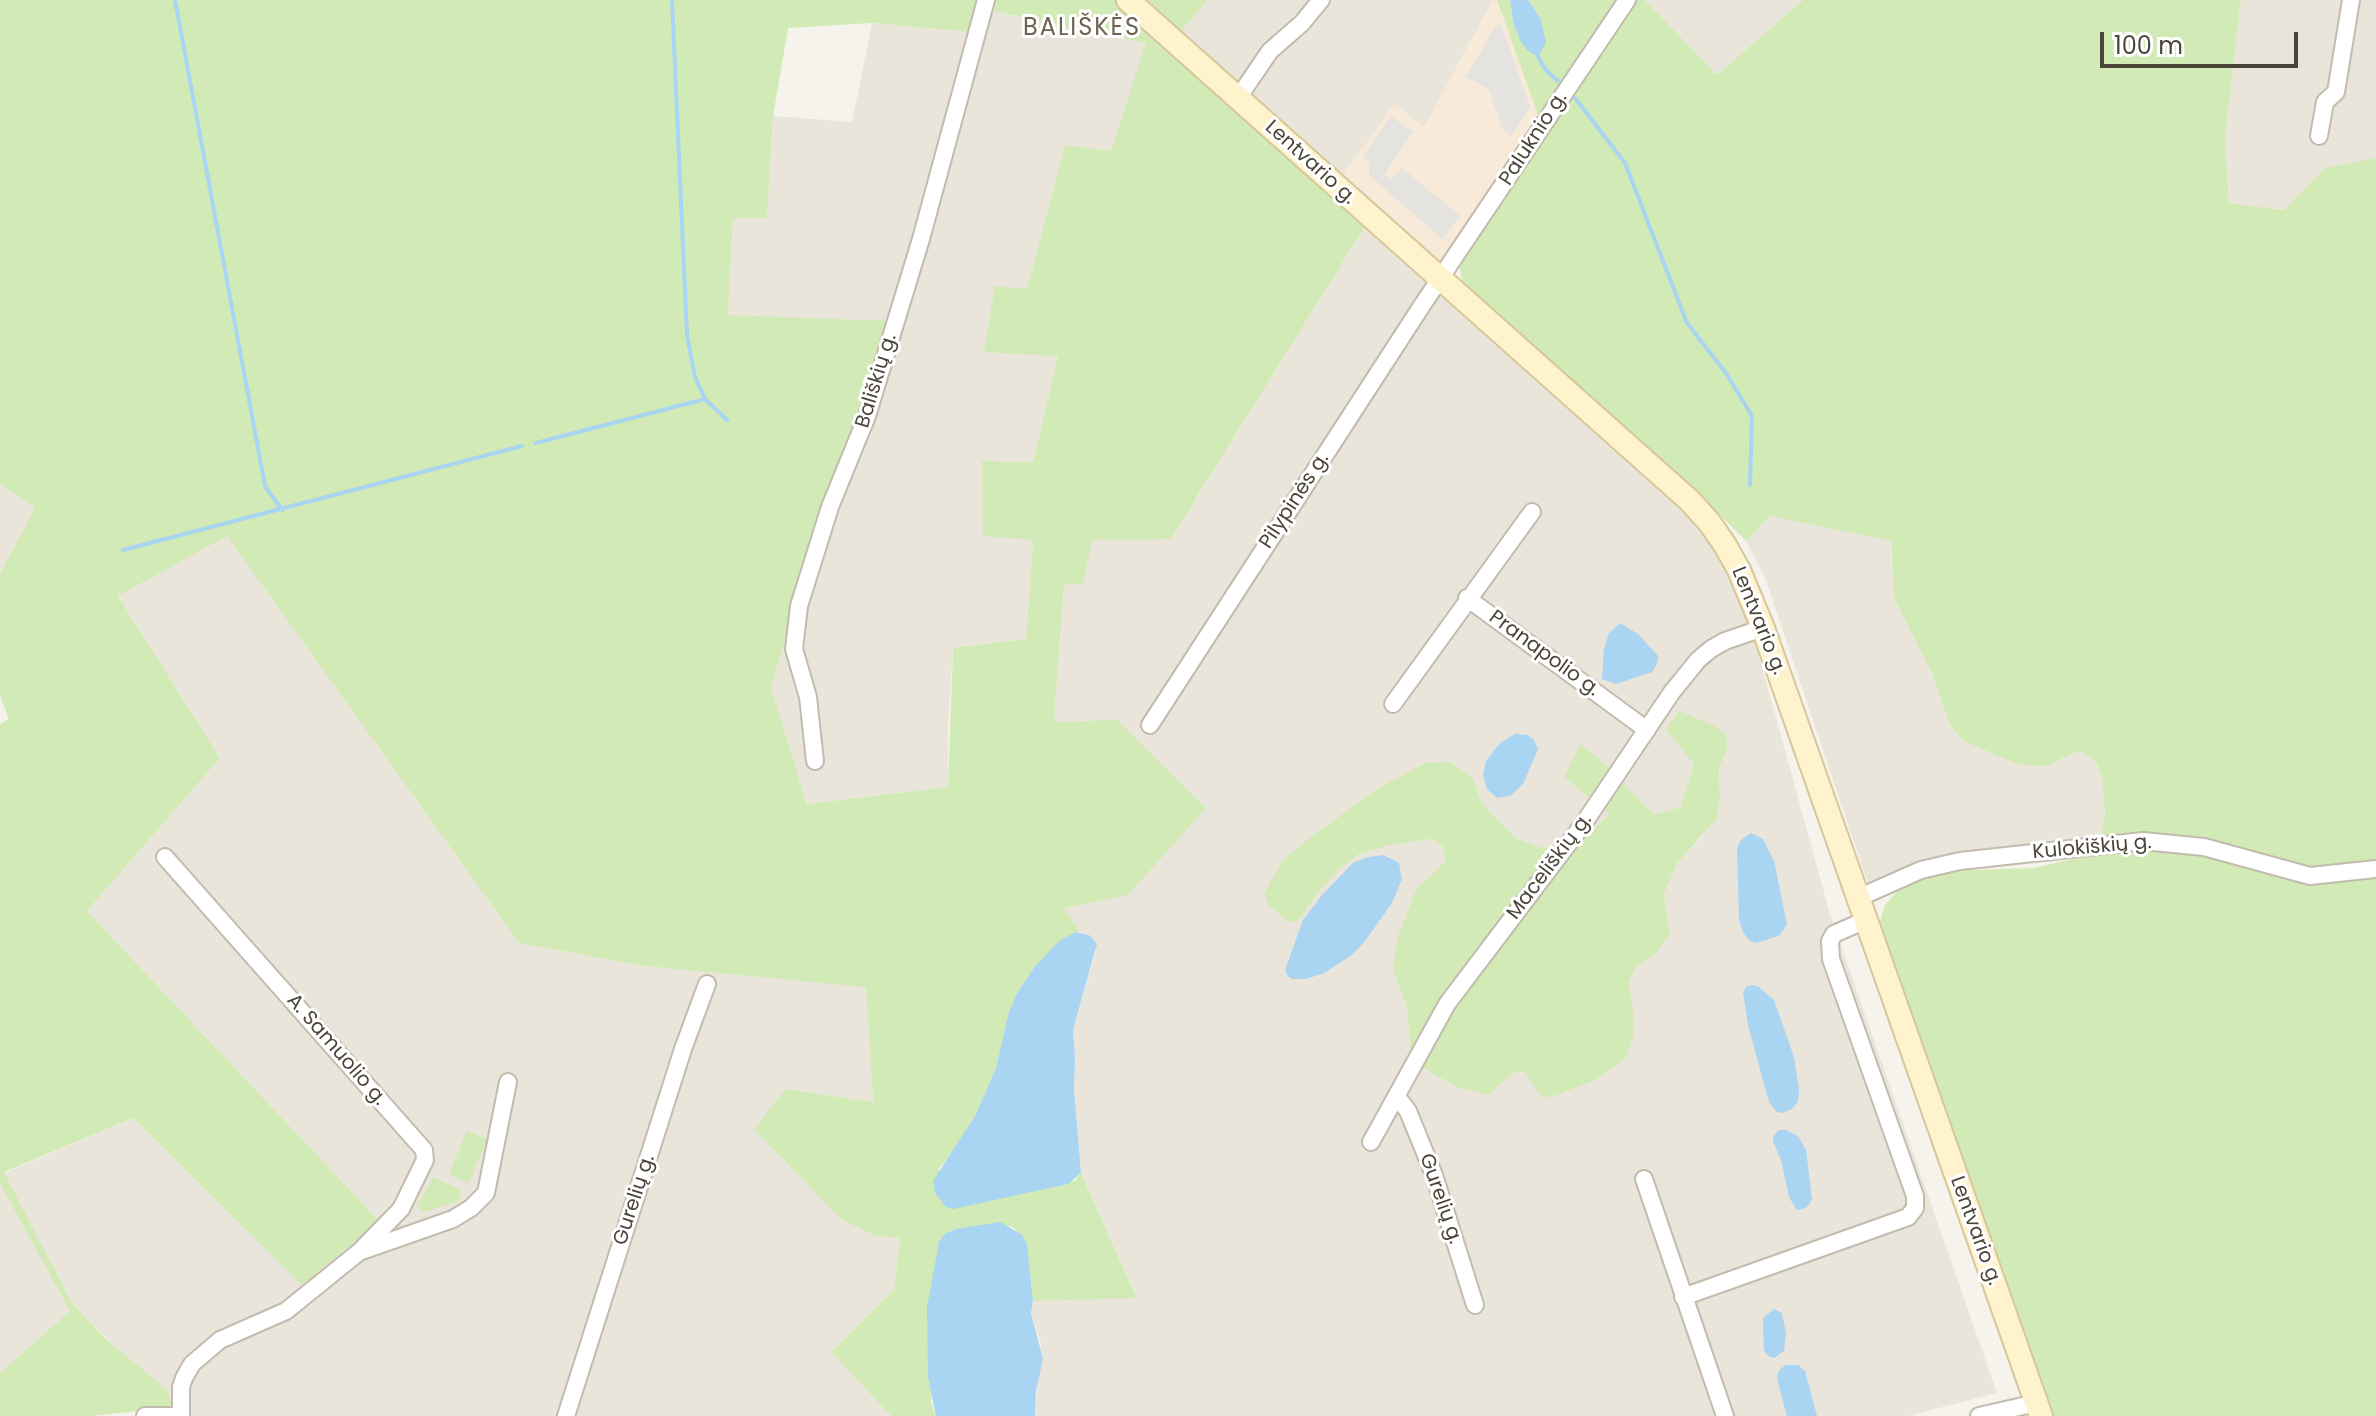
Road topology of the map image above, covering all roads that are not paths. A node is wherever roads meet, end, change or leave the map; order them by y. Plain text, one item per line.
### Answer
1 (986, 0) edge
2 (1128, 0) edge
3 (1321, 0) edge
4 (1627, 0) edge
5 (2351, 0) edge
6 (1238, 98) junction
7 (2319, 136) dead end
8 (1442, 279) junction
9 (1532, 512) dead end
10 (1467, 598) junction
11 (1763, 628) junction
12 (1393, 704) dead end
13 (1150, 725) dead end
14 (1647, 730) junction
15 (815, 761) dead end
16 (165, 857) dead end
17 (2376, 869) edge
18 (1858, 898) junction
19 (1866, 920) junction
20 (707, 984) dead end
21 (508, 1082) dead end
22 (1397, 1097) junction
23 (1371, 1142) dead end
24 (1644, 1179) dead end
25 (359, 1252) junction
26 (1683, 1297) junction
27 (1475, 1305) dead end
28 (2038, 1409) edge
29 (145, 1416) edge
30 (172, 1416) edge
31 (181, 1416) edge
32 (566, 1416) edge
33 (1725, 1416) edge
34 (1979, 1416) edge

1 - 15 street, Bališkių g.
2 - 6 main road, Lentvario g.
3 - 6 street
4 - 8 street, Paluknio g.
5 - 7 street
6 - 8 main road, Lentvario g.
8 - 11 main road, Lentvario g.
8 - 13 street, Pilypinės g.
9 - 10 street
10 - 12 street, Pranapolio g.
10 - 14 street, Pranapolio g.
11 - 14 street, Maceliškių g.
11 - 18 main road, Lentvario g.
14 - 22 street, Maceliškių g.
16 - 25 street, A. Samuolio g.
17 - 18 street, Kulokiškių g.
18 - 19 main road, Lentvario g.
19 - 26 street
19 - 28 main road, Lentvario g.
20 - 32 street, Gurelių g.
21 - 25 street
22 - 23 street, Maceliškių g.
22 - 27 street, Gurelių g.
24 - 26 street
25 - 31 street
26 - 33 street
28 - 34 street
29 - 30 street

